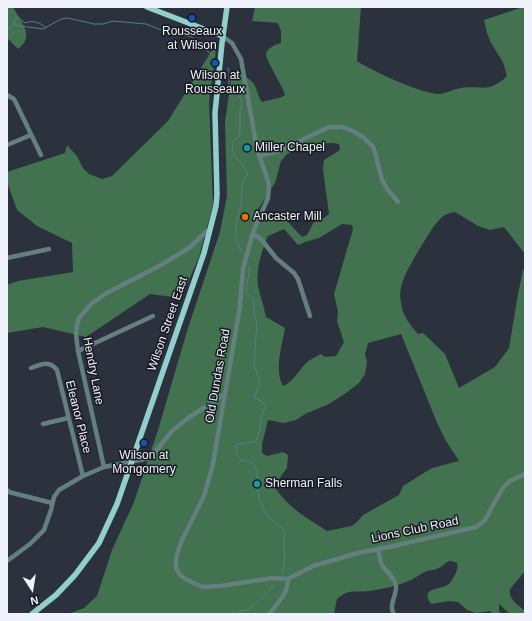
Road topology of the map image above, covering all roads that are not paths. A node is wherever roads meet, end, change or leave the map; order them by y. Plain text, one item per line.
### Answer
1 (147, 7) edge
2 (227, 7) edge
3 (222, 36) junction
4 (7, 95) edge
5 (31, 135) junction
6 (7, 145) edge
7 (41, 156) dead end
8 (259, 156) junction
9 (398, 202) dead end
10 (210, 230) junction
11 (253, 234) junction
12 (49, 249) dead end
13 (7, 258) edge
14 (153, 316) dead end
15 (310, 316) dead end
16 (78, 351) junction
17 (31, 368) dead end
18 (225, 394) junction
19 (68, 418) junction
20 (43, 424) dead end
21 (132, 462) junction
22 (104, 467) junction
23 (525, 474) edge
24 (83, 476) junction
25 (8, 492) edge
26 (52, 503) junction
27 (378, 549) junction
28 (7, 561) edge
29 (284, 578) junction
30 (32, 614) edge
31 (269, 614) edge
32 (394, 614) edge

1 - 3 main road
2 - 3 main road, Wilson Street East
3 - 8 street, Old Dundas Road
3 - 10 main road, Wilson Street East
4 - 5 street
5 - 6 street
5 - 7 street
8 - 9 street
8 - 11 street, Old Dundas Road
10 - 16 street, Hendry Lane
10 - 21 main road, Wilson Street East
11 - 15 street
11 - 18 street, Old Dundas Road
12 - 13 street
14 - 16 street
16 - 22 street, Hendry Lane
17 - 19 street, Eleanor Place
18 - 21 street
18 - 29 street, Old Dundas Road
19 - 20 street
19 - 24 street, Eleanor Place
21 - 22 street
21 - 30 main road, Wilson Street East
22 - 24 street
23 - 27 street, Lions Club Road
24 - 26 street
25 - 26 street
26 - 28 street
27 - 29 street, Lions Club Road
27 - 32 street
29 - 31 street

